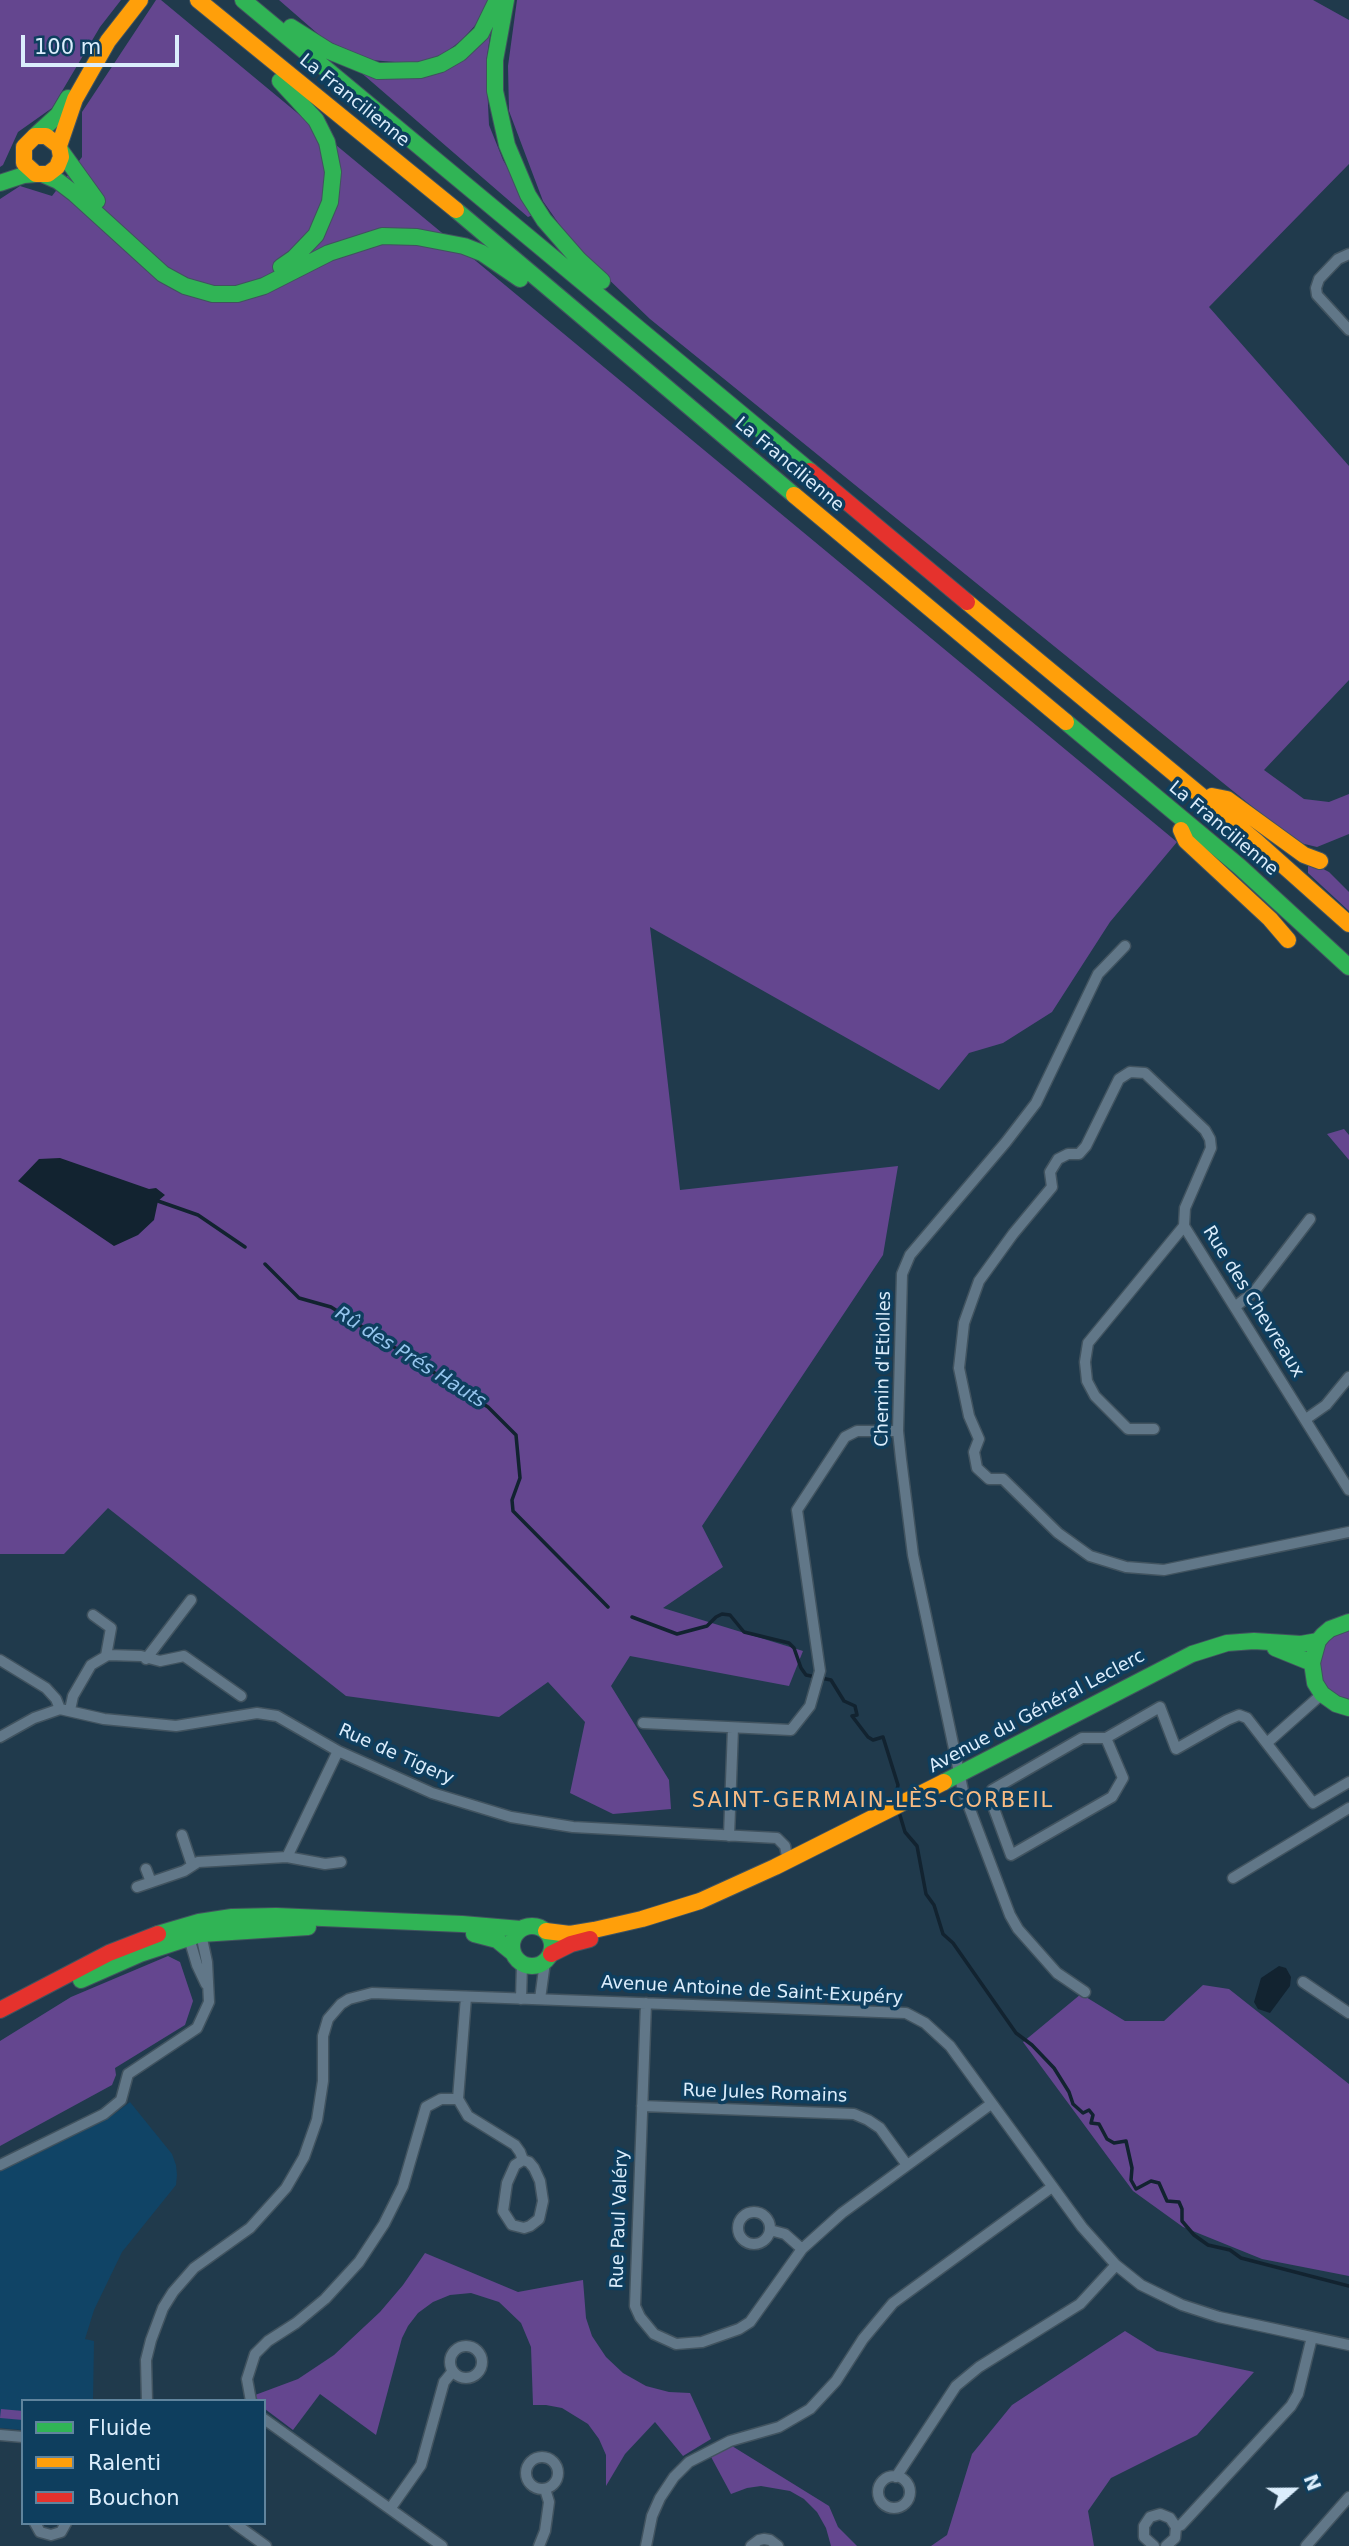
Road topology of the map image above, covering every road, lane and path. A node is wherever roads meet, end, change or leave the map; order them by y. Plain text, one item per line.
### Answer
1 (128, 0) edge
2 (140, 0) edge
3 (198, 0) edge
4 (243, 0) edge
5 (497, 0) edge
6 (506, 0) edge
7 (270, 23) junction
8 (254, 46) junction
9 (35, 136) junction
10 (60, 149) junction
11 (22, 152) junction
12 (39, 174) junction
13 (0, 181) edge
14 (1349, 254) edge
15 (578, 314) junction
16 (640, 329) junction
17 (1349, 330) edge
18 (1200, 794) junction
19 (1171, 810) junction
20 (1320, 860) dead end
21 (1349, 924) edge
22 (1288, 940) dead end
23 (1125, 946) dead end
24 (1349, 967) edge
25 (1310, 1219) dead end
26 (1184, 1226) junction
27 (1236, 1306) junction
28 (1349, 1377) edge
29 (1306, 1419) junction
30 (1154, 1429) dead end
31 (898, 1431) junction
32 (1349, 1490) edge
33 (1349, 1532) edge
34 (191, 1600) dead end
35 (93, 1615) dead end
36 (1349, 1622) edge
37 (1318, 1641) junction
38 (106, 1656) junction
39 (146, 1659) junction
40 (0, 1660) edge
41 (1311, 1663) junction
42 (1322, 1694) junction
43 (241, 1696) dead end
44 (1348, 1709) edge
45 (65, 1710) junction
46 (643, 1723) dead end
47 (733, 1728) junction
48 (0, 1737) edge
49 (1106, 1738) junction
50 (1268, 1742) junction
51 (338, 1751) junction
52 (960, 1778) junction
53 (1349, 1782) edge
54 (1349, 1808) edge
55 (899, 1809) junction
56 (182, 1835) dead end
57 (729, 1836) junction
58 (287, 1857) junction
59 (788, 1861) junction
60 (341, 1862) dead end
61 (192, 1865) junction
62 (146, 1869) dead end
63 (1233, 1878) dead end
64 (151, 1882) junction
65 (137, 1887) dead end
66 (521, 1929) junction
67 (546, 1931) junction
68 (193, 1933) junction
69 (109, 1953) junction
70 (548, 1958) junction
71 (517, 1959) junction
72 (202, 1964) junction
73 (1303, 1982) dead end
74 (1085, 1992) dead end
75 (466, 1997) junction
76 (521, 1999) junction
77 (540, 1999) junction
78 (646, 2003) junction
79 (26, 2008) junction
80 (0, 2010) edge
81 (1349, 2013) edge
82 (0, 2019) edge
83 (458, 2099) junction
84 (991, 2104) junction
85 (642, 2106) junction
86 (523, 2160) junction
87 (0, 2165) edge
88 (907, 2165) junction
89 (1052, 2187) junction
90 (770, 2230) dead end
91 (802, 2249) junction
92 (1116, 2265) junction
93 (1312, 2337) junction
94 (1349, 2345) edge
95 (453, 2371) dead end
96 (147, 2399) edge
97 (251, 2399) edge
98 (266, 2420) edge
99 (0, 2435) edge
100 (21, 2437) edge
101 (896, 2477) dead end
102 (545, 2489) dead end
103 (1349, 2497) edge
104 (390, 2509) junction
105 (36, 2525) edge
106 (65, 2525) edge
107 (237, 2525) edge
108 (1176, 2527) junction
109 (266, 2546) edge
110 (442, 2546) edge
111 (539, 2546) edge
112 (646, 2546) edge
113 (751, 2546) edge
114 (778, 2546) edge
115 (1154, 2546) edge
116 (1167, 2546) edge
117 (1306, 2546) edge

1 - 9 main road
2 - 10 main road
3 - 8 main road, La Francilienne
4 - 7 main road, La Francilienne
5 - 7 main road
6 - 16 main road
7 - 16 main road, La Francilienne
8 - 10 main road
8 - 15 main road, La Francilienne
9 - 10 main road
9 - 11 main road
10 - 12 main road
11 - 12 main road
11 - 13 main road
12 - 13 main road
12 - 15 main road
14 - 17 street
15 - 19 main road, La Francilienne
16 - 18 main road, La Francilienne
18 - 20 main road
18 - 21 main road, La Francilienne
19 - 22 main road
19 - 24 main road, La Francilienne
23 - 31 street, Chemin d'Etiolles
25 - 27 street
26 - 27 street, Rue des Chevreaux
26 - 30 street
26 - 33 street, Rue des Chevreaux
27 - 29 street, Rue des Chevreaux
28 - 29 street
29 - 32 street, Rue des Chevreaux
31 - 47 street
31 - 52 street, Chemin d'Etiolles
34 - 39 street
35 - 38 street
36 - 37 main road
37 - 41 main road
37 - 52 main road, Avenue du Général Leclerc
38 - 39 street
38 - 45 street
39 - 43 street
40 - 45 street
41 - 42 main road
41 - 52 main road, Avenue du Général Leclerc
42 - 44 main road
42 - 50 street
45 - 48 street
45 - 51 street, Rue de Tigery
46 - 47 street
47 - 57 street
49 - 49 street
49 - 50 street
50 - 53 street
51 - 57 street, Rue de Tigery
51 - 58 street
52 - 55 main road, Avenue du Général Leclerc
52 - 74 street, Chemin d'Etiolles
54 - 63 street
55 - 59 main road, Avenue du Général Leclerc
55 - 70 main road, Avenue du Général Leclerc
56 - 61 street
57 - 59 street, Rue de Tigery
58 - 60 street
58 - 61 street
59 - 67 main road, Avenue du Général Leclerc
61 - 64 street
62 - 64 street
64 - 65 street
66 - 67 main road, Avenue du Général Leclerc
66 - 68 main road, Avenue du Général Leclerc
66 - 71 main road
67 - 70 main road
68 - 69 main road, Avenue du Général Leclerc
68 - 71 main road, Avenue du Général Leclerc
68 - 72 street
68 - 72 street
68 - 79 main road, Avenue du Général Leclerc
69 - 79 main road, Avenue du Général Leclerc
69 - 80 main road, Avenue du Général Leclerc
70 - 71 main road, Avenue du Général Leclerc
70 - 77 street
71 - 76 street
72 - 87 street
73 - 81 street
75 - 76 street, Avenue Antoine de Saint-Exupéry
75 - 83 street
75 - 96 street, Avenue Antoine de Saint-Exupéry
76 - 77 street, Avenue Antoine de Saint-Exupéry
77 - 78 street, Avenue Antoine de Saint-Exupéry
78 - 84 street, Avenue Antoine de Saint-Exupéry
78 - 85 street, Rue Paul Valéry
79 - 82 main road, Avenue du Général Leclerc
83 - 86 street
83 - 97 street
84 - 88 street, Rue Paul Valéry
84 - 89 street, Avenue Antoine de Saint-Exupéry
85 - 88 street, Rue Jules Romains
85 - 91 street, Rue Paul Valéry
86 - 86 street
88 - 91 street, Rue Paul Valéry
89 - 92 street, Avenue Antoine de Saint-Exupéry
89 - 112 street
90 - 91 street
92 - 93 street, Avenue Antoine de Saint-Exupéry
92 - 101 street
93 - 94 street, Avenue Antoine de Saint-Exupéry
93 - 108 street
95 - 104 street
98 - 104 street
99 - 100 street
102 - 111 street
103 - 117 street
104 - 110 street
105 - 106 street
107 - 109 street
108 - 115 street
108 - 116 street
113 - 114 street

